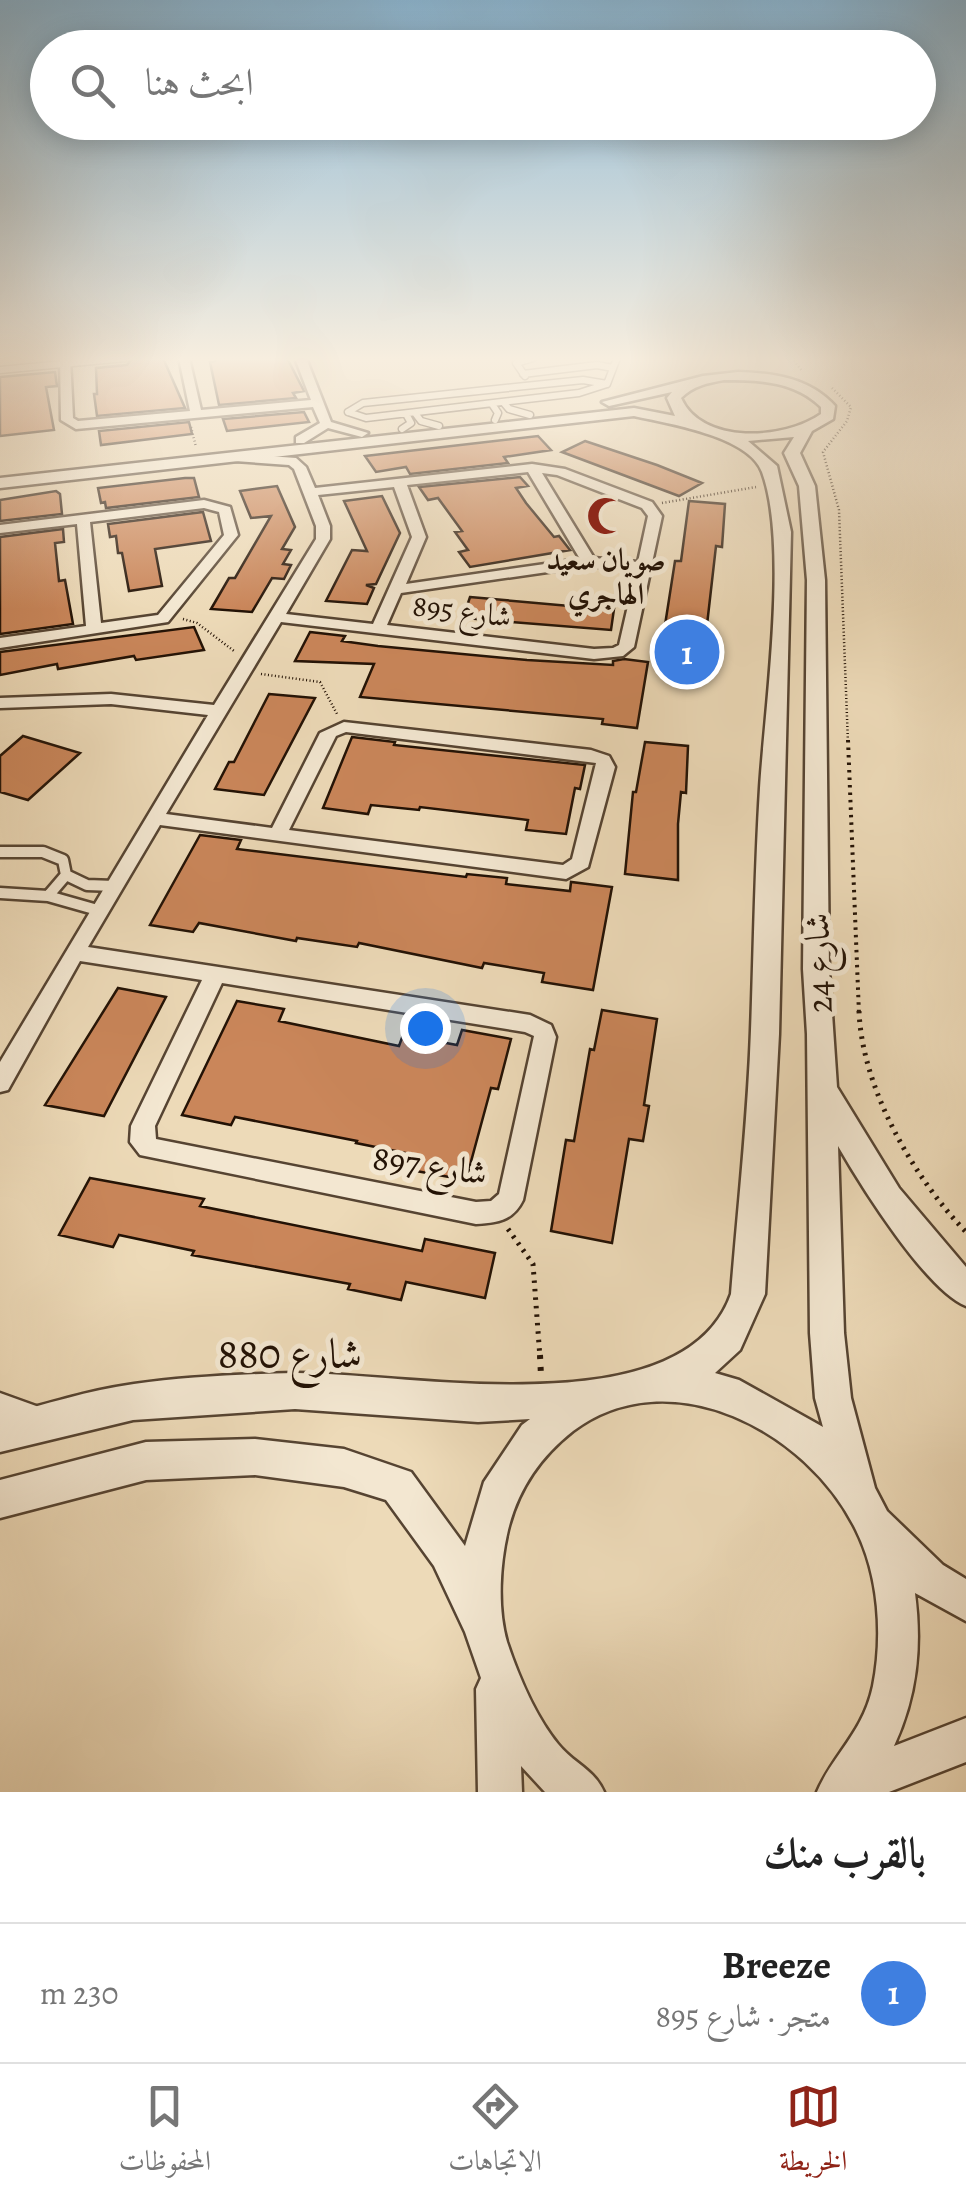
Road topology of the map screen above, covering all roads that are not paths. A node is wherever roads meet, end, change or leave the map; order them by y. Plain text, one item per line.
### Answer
1 (285, 442) edge
2 (290, 442) edge
3 (339, 442) edge
4 (348, 442) edge
5 (732, 442) edge
6 (799, 442) edge
7 (233, 458) junction
8 (300, 467) junction
9 (532, 468) junction
10 (8, 471) edge
11 (0, 482) edge
12 (399, 482) junction
13 (311, 492) junction
14 (83, 519) junction
15 (0, 528) edge
16 (589, 562) junction
17 (644, 567) junction
18 (398, 589) junction
19 (276, 617) junction
20 (378, 629) junction
21 (94, 630) junction
22 (0, 644) edge
23 (0, 703) edge
24 (219, 711) junction
25 (158, 819) junction
26 (280, 832) junction
27 (0, 852) edge
28 (66, 875) junction
29 (114, 886) junction
30 (0, 893) edge
31 (48, 896) junction
32 (101, 911) junction
33 (74, 952) junction
34 (216, 974) junction
35 (0, 1083) edge
36 (822, 1086) junction
37 (966, 1290) edge
38 (661, 1380) junction
39 (584, 1398) junction
40 (0, 1407) edge
41 (46, 1423) junction
42 (0, 1434) edge
43 (0, 1498) edge
44 (867, 1510) junction
45 (966, 1601) edge
46 (482, 1632) junction
47 (497, 1684) junction
48 (966, 1740) edge
49 (843, 1790) edge
50 (500, 1792) edge
51 (582, 1792) edge

1 - 10 street
2 - 7 street
3 - 7 street
4 - 8 street
5 - 38 street, شارع 24
6 - 36 street, شارع 24
7 - 8 street
7 - 11 street
8 - 13 street
9 - 12 street
9 - 16 street
9 - 17 street, شارع 895
10 - 11 street
12 - 13 street
12 - 18 street
13 - 19 street
14 - 15 street
14 - 21 street
14 - 21 street
16 - 17 street
16 - 18 street
17 - 20 street, شارع 895
18 - 20 street
19 - 20 street, شارع 895
19 - 24 street
21 - 22 street
23 - 24 street
24 - 25 street
25 - 26 street
25 - 29 street
26 - 26 street
27 - 28 lane
28 - 29 lane
28 - 31 lane
29 - 32 street
30 - 31 lane
31 - 32 lane
32 - 33 street
33 - 34 street, شارع 897
33 - 35 street
34 - 34 street, شارع 897
36 - 37 street
36 - 44 street, شارع 24
38 - 39 street
38 - 44 street
39 - 41 street, شارع 880
39 - 46 street
40 - 41 street
41 - 42 street, شارع 880
43 - 46 street
44 - 45 street
44 - 49 street, شارع 24
46 - 47 street
47 - 50 street
47 - 51 street
48 - 49 street

